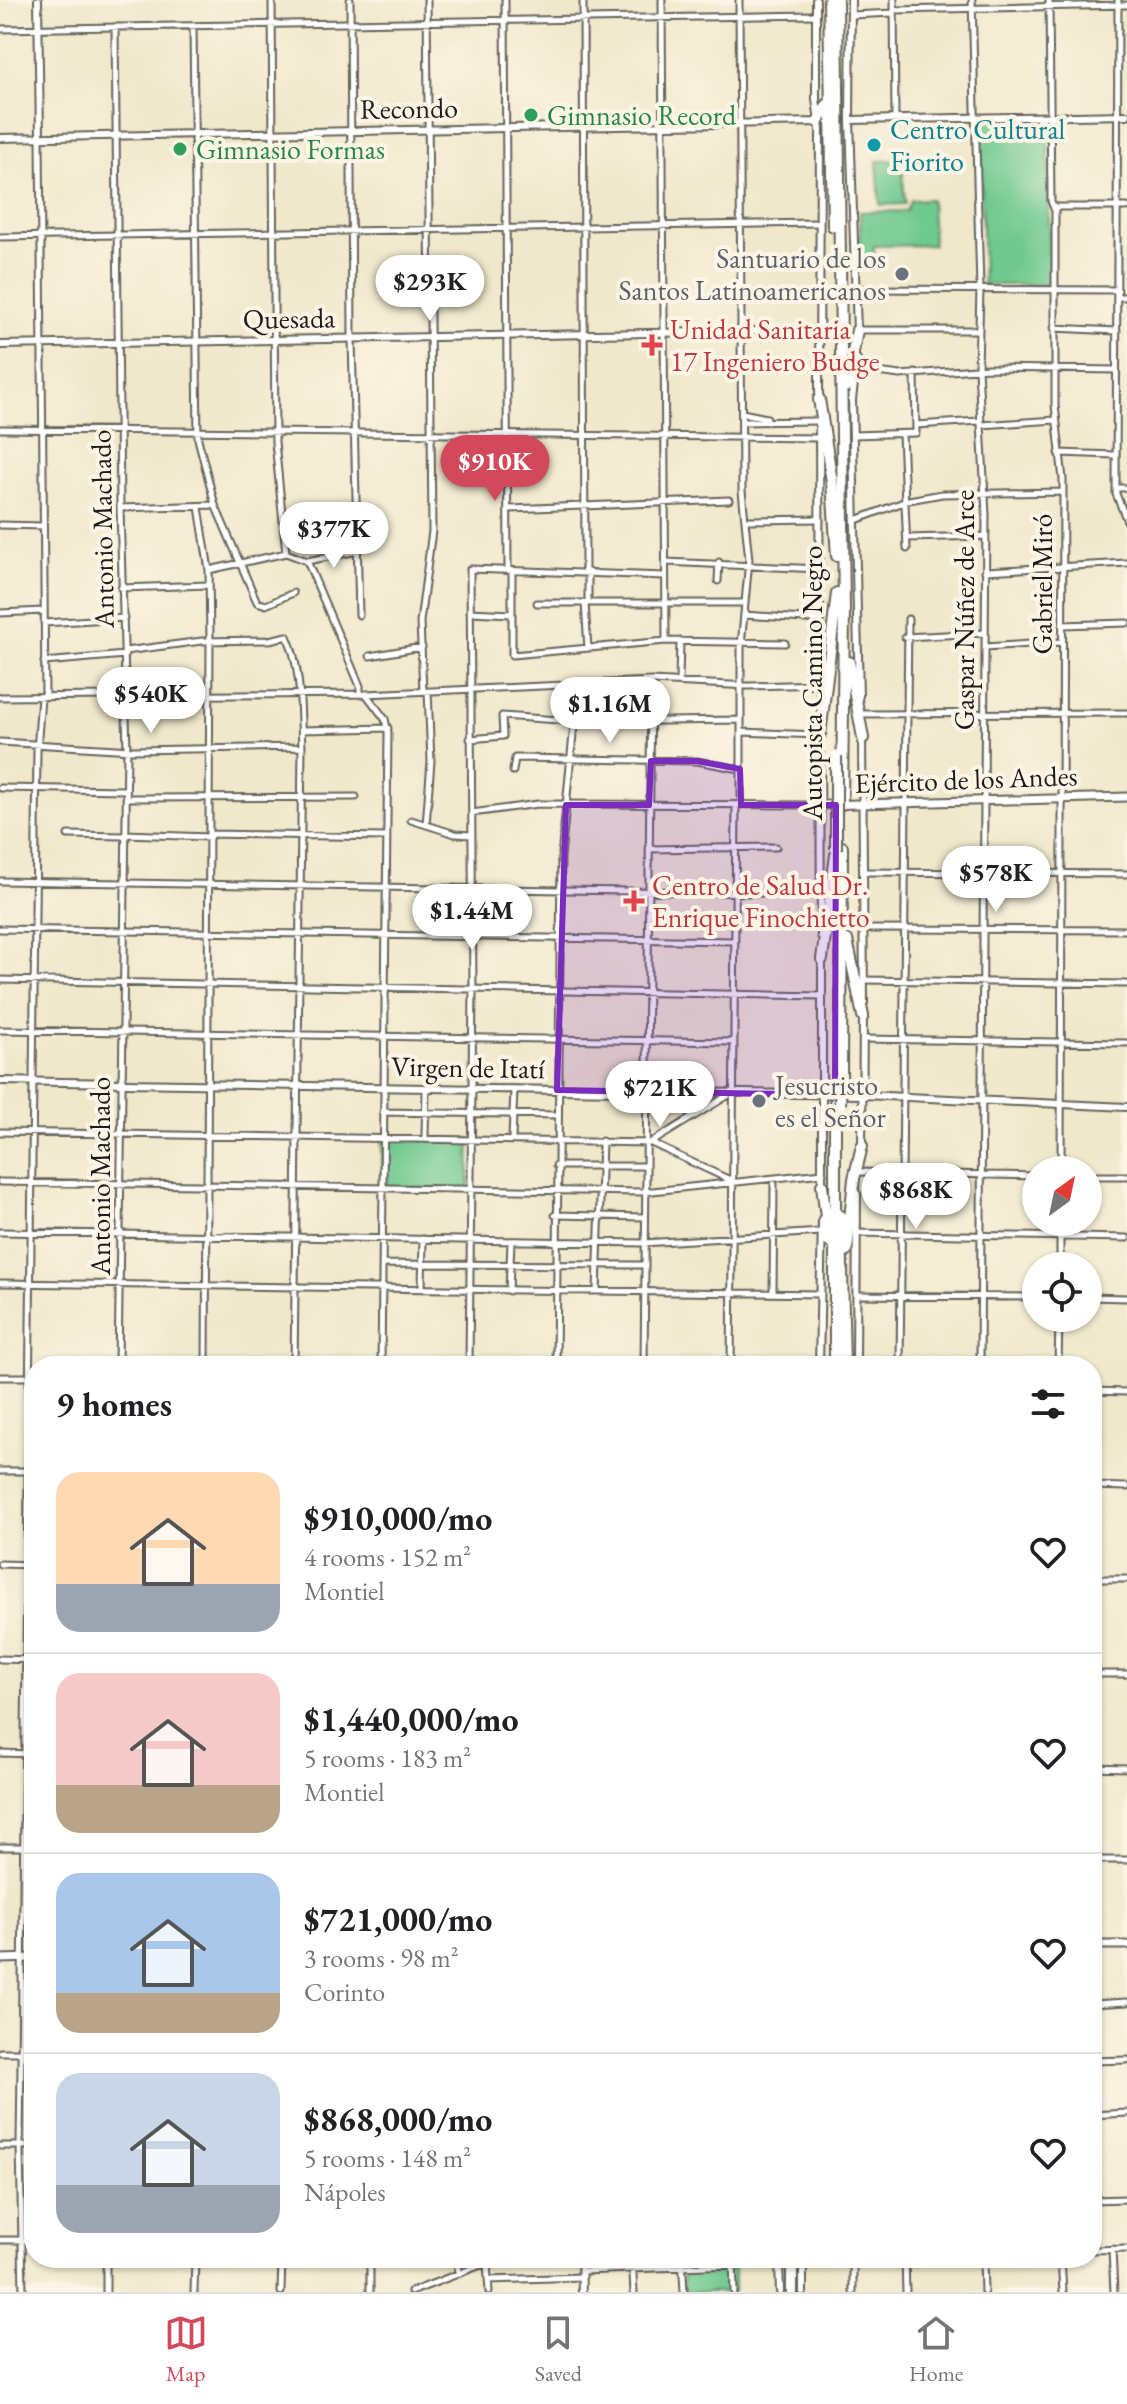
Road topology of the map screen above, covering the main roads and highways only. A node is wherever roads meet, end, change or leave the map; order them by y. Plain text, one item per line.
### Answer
1 (829, 0) edge
2 (837, 0) edge
3 (833, 92) junction
4 (850, 120) road end
5 (818, 122) road end
6 (857, 330) road end
7 (819, 399) road end
8 (847, 437) junction
9 (837, 556) junction
10 (837, 593) junction
11 (844, 611) junction
12 (820, 735) road end
13 (863, 738) road end
14 (839, 756) junction
15 (1127, 797) edge
16 (821, 805) road end
17 (838, 851) junction
18 (842, 885) junction
19 (822, 959) road end
20 (863, 1016) road end
21 (838, 1080) junction
22 (862, 1146) road end
23 (822, 1185) road end
24 (839, 1288) junction
25 (837, 1356) edge
26 (1102, 1945) edge
27 (1127, 1945) edge
28 (24, 1958) edge
29 (0, 1959) edge
30 (788, 2268) edge
31 (791, 2268) edge
32 (782, 2292) edge
33 (794, 2292) edge

1 - 3 highway, Autopista Camino Negro
2 - 3 highway, Autopista Camino Negro
3 - 4 highway
3 - 5 highway
3 - 8 highway, Autopista Camino Negro
3 - 9 highway, Autopista Camino Negro
6 - 8 highway
7 - 9 highway
8 - 11 highway, Autopista Camino Negro
9 - 10 highway, Autopista Camino Negro
10 - 12 highway
10 - 14 highway, Autopista Camino Negro
11 - 13 highway
11 - 14 highway, Autopista Camino Negro
14 - 17 highway, Autopista Camino Negro, bridge
15 - 16 main road, Ejército de los Andes
17 - 18 highway, Autopista Camino Negro
17 - 19 highway
17 - 21 highway, Autopista Camino Negro
18 - 20 highway
18 - 21 highway, Autopista Camino Negro
21 - 24 highway, Autopista Camino Negro, bridge
22 - 24 highway
23 - 24 highway
24 - 25 highway, Autopista Camino Negro
26 - 27 main road
28 - 29 main road
30 - 32 highway
31 - 33 highway

